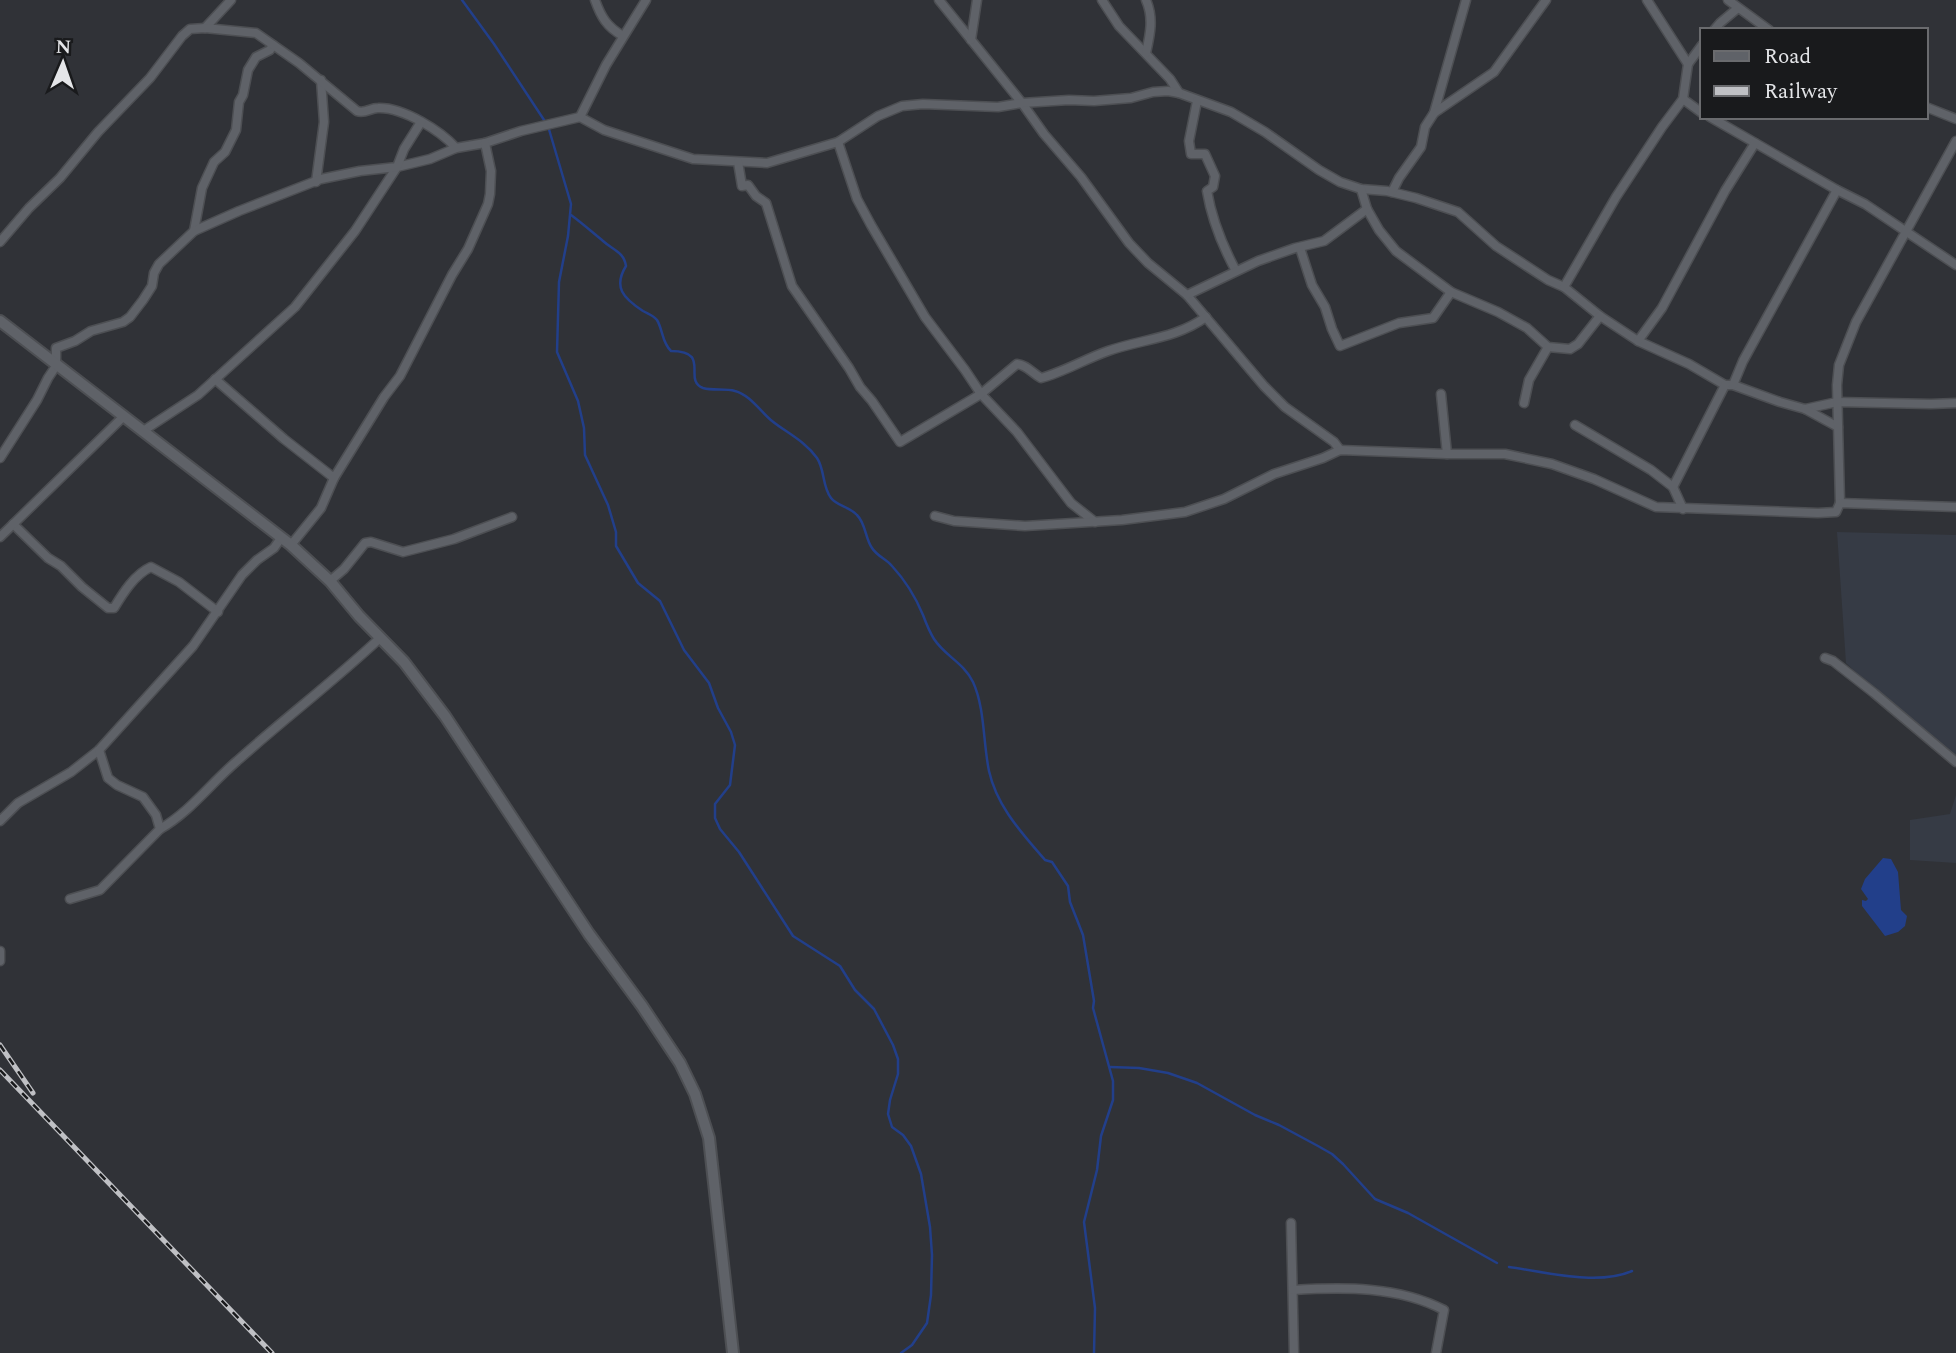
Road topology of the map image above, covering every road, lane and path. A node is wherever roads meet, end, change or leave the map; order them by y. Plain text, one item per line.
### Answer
1 (231, 0) edge
2 (595, 0) edge
3 (646, 0) edge
4 (939, 0) edge
5 (977, 0) edge
6 (1102, 0) edge
7 (1146, 0) edge
8 (1466, 0) edge
9 (1546, 0) edge
10 (1647, 0) edge
11 (1728, 0) edge
12 (1738, 8) junction
13 (205, 28) junction
14 (1716, 28) edge
15 (1766, 28) edge
16 (623, 36) junction
17 (971, 40) junction
18 (273, 45) junction
19 (1700, 48) edge
20 (1146, 53) junction
21 (1688, 64) junction
22 (321, 80) junction
23 (1178, 93) junction
24 (1683, 99) junction
25 (1197, 101) junction
26 (1022, 103) junction
27 (1928, 108) edge
28 (1700, 112) edge
29 (1434, 113) junction
30 (580, 117) junction
31 (1713, 119) edge
32 (1956, 119) edge
33 (421, 122) junction
34 (1956, 141) edge
35 (838, 142) junction
36 (485, 143) junction
37 (1755, 143) junction
38 (457, 148) junction
39 (738, 162) junction
40 (397, 167) junction
41 (316, 181) junction
42 (1361, 188) junction
43 (1837, 191) junction
44 (1392, 192) junction
45 (1367, 209) junction
46 (194, 231) junction
47 (1905, 231) junction
48 (0, 242) edge
49 (1300, 248) junction
50 (1956, 265) edge
51 (1236, 271) junction
52 (1564, 287) junction
53 (1451, 292) junction
54 (1187, 295) junction
55 (1600, 316) junction
56 (1206, 317) junction
57 (0, 321) edge
58 (1638, 341) junction
59 (1548, 347) junction
60 (56, 366) junction
61 (215, 379) junction
62 (1729, 385) junction
63 (981, 394) junction
64 (1441, 394) dead end
65 (1837, 402) junction
66 (1524, 403) dead end
67 (1956, 403) edge
68 (1805, 409) junction
69 (123, 417) junction
70 (1576, 425) dead end
71 (1838, 427) junction
72 (143, 431) junction
73 (1340, 450) junction
74 (1447, 454) junction
75 (0, 458) edge
76 (334, 478) junction
77 (1673, 487) junction
78 (1840, 503) junction
79 (1956, 507) edge
80 (1683, 509) junction
81 (935, 516) dead end
82 (512, 517) dead end
83 (1095, 522) junction
84 (13, 524) junction
85 (0, 537) edge
86 (281, 538) junction
87 (291, 545) junction
88 (330, 581) junction
89 (218, 612) junction
90 (380, 638) junction
91 (1825, 658) dead end
92 (99, 750) junction
93 (1956, 762) edge
94 (0, 821) edge
95 (160, 829) junction
96 (70, 899) dead end
97 (0, 951) edge
98 (0, 961) edge
99 (1291, 1223) dead end
100 (1293, 1290) junction
101 (733, 1353) edge
102 (1293, 1353) edge
103 (1436, 1353) edge

1 - 13 street
2 - 16 street
3 - 16 street
4 - 17 street
5 - 17 street
6 - 20 street
7 - 20 street
8 - 29 street
9 - 29 street
10 - 21 street
11 - 12 street
12 - 14 street
12 - 15 street
13 - 18 street
13 - 48 street
16 - 30 street
17 - 26 street
18 - 22 street
18 - 46 street
19 - 21 street
20 - 23 street
21 - 24 street
22 - 33 street
22 - 41 street
23 - 25 street
23 - 26 street
24 - 28 street
24 - 52 street
25 - 42 street
25 - 51 street
26 - 35 street
26 - 54 street
27 - 32 street
29 - 44 street
30 - 36 street
30 - 39 street
31 - 37 street
33 - 38 street
33 - 40 street
34 - 47 street
35 - 39 street
35 - 63 street
36 - 38 street
36 - 76 street
37 - 43 street
37 - 58 street
38 - 40 street
39 - 63 street
40 - 41 street
40 - 61 street
41 - 46 street
42 - 44 street
42 - 45 street
43 - 47 street
43 - 62 street
44 - 52 street
45 - 49 street
45 - 53 street
46 - 60 street
47 - 50 street
47 - 65 street
49 - 51 street
49 - 53 street
51 - 54 street
52 - 55 street
53 - 59 street
54 - 56 street
55 - 58 street
55 - 59 street
56 - 63 street
56 - 73 street
57 - 60 street
58 - 62 street
59 - 66 street
60 - 69 street
60 - 75 street
61 - 72 street
61 - 76 street
62 - 68 street
62 - 77 street
63 - 83 street
64 - 74 street
65 - 67 street
65 - 68 street
65 - 71 street
68 - 71 street
69 - 72 street
69 - 84 street
70 - 77 street
71 - 78 street
72 - 86 street
73 - 74 street
73 - 83 street
74 - 80 street
76 - 87 street
77 - 80 street
78 - 79 street
78 - 80 street
81 - 83 street
82 - 88 street
84 - 85 street
84 - 89 street
86 - 87 street
86 - 89 street
87 - 88 street
88 - 90 street
89 - 92 street
90 - 95 street
90 - 101 street
91 - 93 street
92 - 94 street
92 - 95 street
95 - 96 street
97 - 98 street
99 - 100 street
100 - 102 street
100 - 103 street

